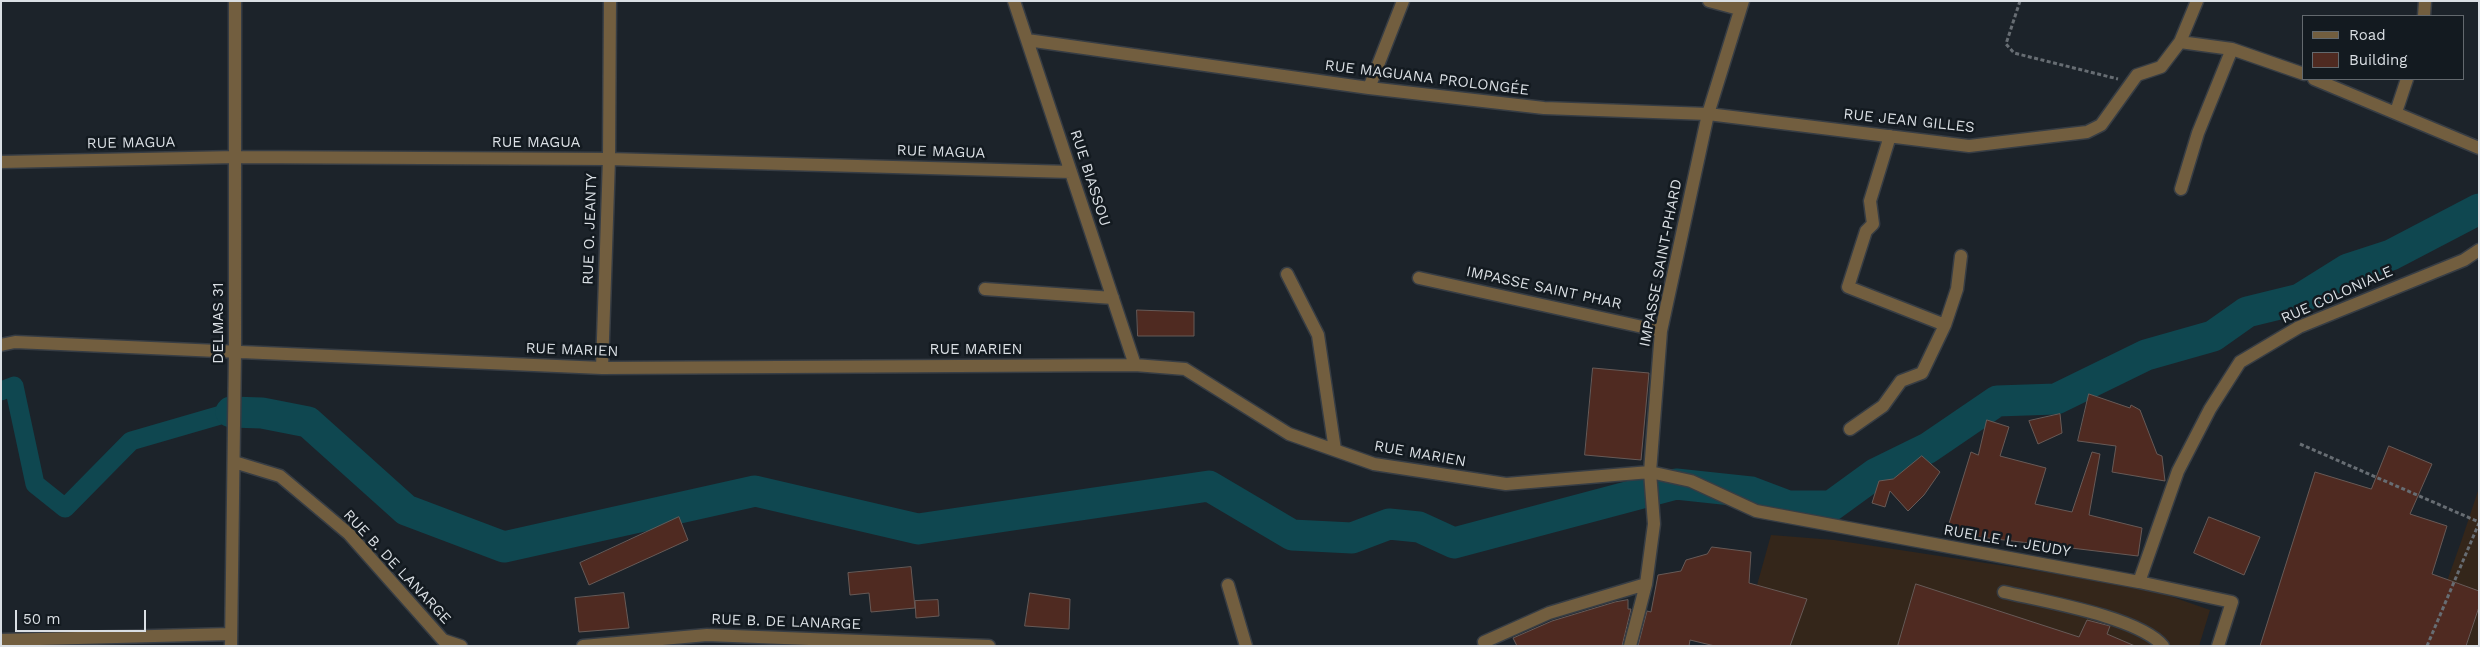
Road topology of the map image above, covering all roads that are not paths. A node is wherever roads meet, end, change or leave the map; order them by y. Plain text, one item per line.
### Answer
1 (235, 1) edge
2 (610, 1) edge
3 (1014, 1) edge
4 (1403, 1) edge
5 (1709, 1) edge
6 (2197, 1) edge
7 (2425, 1) edge
8 (1741, 5) edge
9 (2424, 15) edge
10 (1027, 40) junction
11 (2180, 42) junction
12 (2232, 50) junction
13 (2302, 73) edge
14 (2316, 80) edge
15 (2407, 80) edge
16 (1369, 88) junction
17 (2396, 112) junction
18 (1708, 114) junction
19 (1826, 128) joint
20 (1890, 136) junction
21 (2479, 148) edge
22 (236, 157) junction
23 (609, 160) junction
24 (1, 162) edge
25 (1071, 172) junction
26 (2181, 189) dead end
27 (2479, 250) edge
28 (1961, 256) dead end
29 (1287, 274) dead end
30 (1420, 278) dead end
31 (985, 289) dead end
32 (1113, 298) junction
33 (1945, 325) junction
34 (1661, 331) junction
35 (1, 345) edge
36 (235, 352) junction
37 (1135, 366) junction
38 (602, 368) junction
39 (1850, 429) dead end
40 (1335, 450) junction
41 (234, 462) junction
42 (1650, 472) junction
43 (1691, 481) joint
44 (2139, 582) junction
45 (1646, 584) junction
46 (1228, 585) dead end
47 (2004, 592) dead end
48 (1, 640) edge
49 (231, 640) edge
50 (1484, 642) dead end
51 (461, 646) edge
52 (583, 646) edge
53 (989, 646) edge
54 (1246, 646) edge
55 (1630, 646) edge
56 (2163, 646) edge
57 (2218, 646) edge

1 - 22 street, DELMAS 31
2 - 23 street, RUE O. JEANTY
3 - 10 street, RUE BIASSOU
4 - 16 street
5 - 8 street
6 - 11 street, RUE JEAN GILLES
7 - 9 street
8 - 18 street, IMPASSE SAINT-PHARD
10 - 16 street, RUE MAGUANA PROLONGÉE
10 - 25 street, RUE BIASSOU
11 - 12 street
11 - 20 street, RUE JEAN GILLES
12 - 13 street
12 - 26 street
14 - 17 street
15 - 17 street
16 - 18 street, RUE MAGUANA PROLONGÉE
17 - 21 street
18 - 19 street, RUE MAGUANA PROLONGÉE
18 - 34 street, IMPASSE SAINT-PHARD
19 - 20 street, RUE JEAN GILLES
20 - 33 street
22 - 23 street, RUE MAGUA
22 - 24 street, RUE MAGUA
22 - 36 street, DELMAS 31
23 - 25 street, RUE MAGUA
23 - 38 street, RUE O. JEANTY
25 - 32 street, RUE BIASSOU
27 - 44 street, RUE COLONIALE
28 - 33 street
29 - 40 street
30 - 34 street, IMPASSE SAINT PHAR
31 - 32 street
32 - 37 street, RUE BIASSOU
33 - 39 street
34 - 42 street, IMPASSE SAINT-PHARD
35 - 36 street, RUE MARIEN
36 - 38 street, RUE MARIEN
36 - 41 street, DELMAS 31
37 - 38 street, RUE MARIEN
37 - 40 street, RUE MARIEN
40 - 42 street, RUE MARIEN
41 - 49 street, DELMAS 31
41 - 51 street, RUE B. DE LANARGE
42 - 43 street, RUE MARIEN
42 - 45 street, IMPASSE SAINT-PHARD
43 - 44 street, RUELLE L. JEUDY
44 - 57 street, RUELLE L. JEUDY
45 - 50 street
45 - 55 street, IMPASSE SAINT-PHARD
46 - 54 street
47 - 56 street
48 - 49 street
52 - 53 street, RUE B. DE LANARGE

